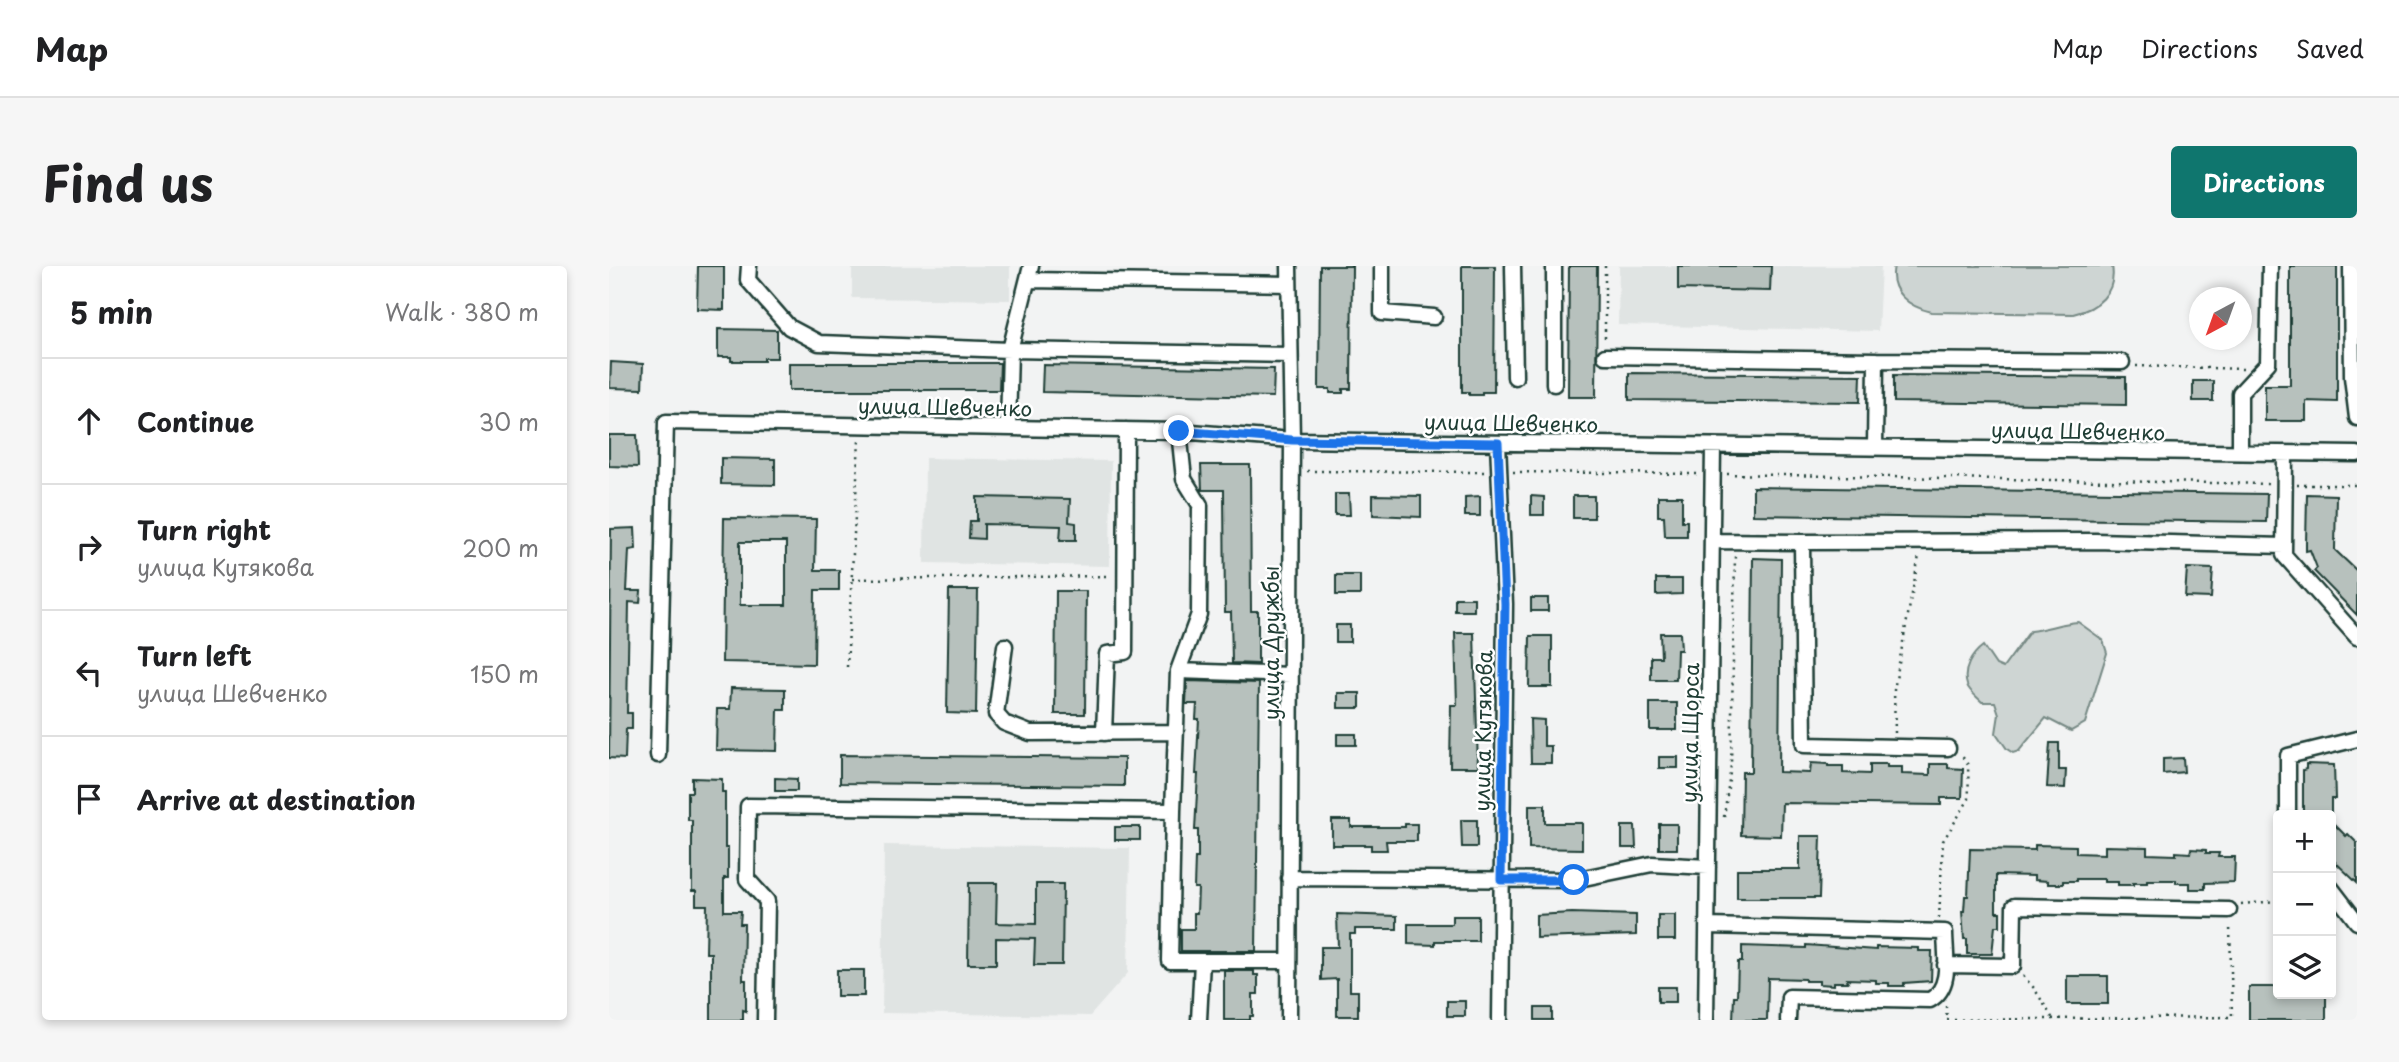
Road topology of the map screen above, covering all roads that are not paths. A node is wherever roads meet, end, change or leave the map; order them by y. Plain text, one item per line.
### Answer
1 (749, 266) edge
2 (1289, 266) edge
3 (1382, 266) edge
4 (1513, 266) edge
5 (1554, 266) edge
6 (2270, 266) edge
7 (2351, 266) edge
8 (1030, 273) edge
9 (1289, 284) junction
10 (1434, 317) dead end
11 (1010, 350) junction
12 (1290, 355) junction
13 (1605, 356) road end
14 (1876, 360) junction
15 (2122, 362) road end
16 (1515, 377) dead end
17 (2355, 377) edge
18 (1553, 384) dead end
19 (2357, 418) edge
20 (1008, 428) junction
21 (1126, 430) junction
22 (1179, 431) junction
23 (1292, 440) junction
24 (1498, 443) junction
25 (1713, 446) junction
26 (1875, 448) junction
27 (2240, 452) junction
28 (2285, 453) junction
29 (2357, 454) edge
30 (1712, 541) junction
31 (1802, 542) junction
32 (2284, 546) junction
33 (2357, 636) edge
34 (1005, 646) dead end
35 (1178, 671) junction
36 (1291, 675) junction
37 (1176, 732) junction
38 (1104, 733) junction
39 (2357, 739) edge
40 (1948, 748) road end
41 (659, 755) dead end
42 (2288, 810) edge
43 (1173, 811) junction
44 (1708, 867) junction
45 (1289, 877) junction
46 (1501, 880) junction
47 (2336, 895) edge
48 (2229, 911) road end
49 (2357, 922) edge
50 (1708, 926) junction
51 (1202, 961) junction
52 (1289, 961) junction
53 (1945, 965) junction
54 (765, 1020) edge
55 (1199, 1020) edge
56 (1289, 1020) edge
57 (1500, 1020) edge
58 (1706, 1020) edge
59 (1788, 1020) edge

1 - 11 street
2 - 9 street, улица Дружбы
3 - 10 street
4 - 16 street
5 - 18 street
6 - 27 street
7 - 17 street
8 - 9 street
8 - 11 street
9 - 12 street, улица Дружбы
11 - 12 street
11 - 20 street
12 - 23 street, улица Дружбы
13 - 14 street
14 - 15 street
14 - 26 street
17 - 19 street
20 - 21 street, улица Шевченко
20 - 41 street, улица Шевченко
21 - 22 street, улица Шевченко
21 - 38 street
22 - 23 street, улица Шевченко
22 - 35 street
23 - 24 street, улица Шевченко
23 - 36 street, улица Дружбы
24 - 25 street, улица Шевченко
24 - 46 street, улица Кутякова
25 - 26 street, улица Шевченко
25 - 30 street, улица Щорса
26 - 27 street, улица Шевченко
27 - 28 street, улица Шевченко
28 - 29 street, улица Шевченко
28 - 32 street
30 - 31 street
30 - 44 street, улица Щорса
31 - 32 street
31 - 40 street
32 - 33 street
34 - 38 street
35 - 36 street
35 - 37 street
36 - 45 street, улица Дружбы
37 - 38 street
37 - 43 street
39 - 42 street
43 - 51 street
43 - 54 street
44 - 46 street
44 - 50 street, улица Щорса
45 - 46 street
45 - 52 street, улица Дружбы
46 - 57 street, улица Кутякова
47 - 49 street
48 - 53 street
50 - 53 street
50 - 58 street, улица Щорса
51 - 52 street
51 - 55 street
52 - 56 street, улица Дружбы
53 - 59 street

